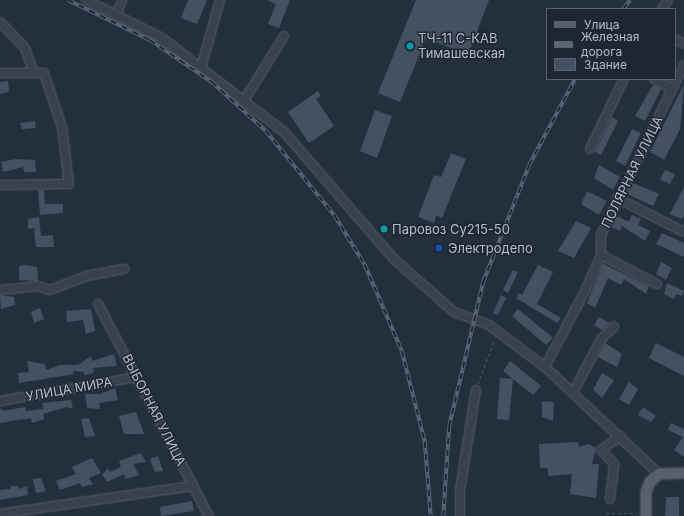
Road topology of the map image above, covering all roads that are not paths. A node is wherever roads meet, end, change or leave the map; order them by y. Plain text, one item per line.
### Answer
1 (86, 0) edge
2 (122, 0) edge
3 (220, 0) edge
4 (117, 13) junction
5 (0, 22) edge
6 (284, 36) dead end
7 (684, 65) edge
8 (201, 68) junction
9 (33, 71) junction
10 (0, 73) edge
11 (624, 80) edge
12 (656, 80) edge
13 (672, 89) junction
14 (245, 99) junction
15 (590, 150) dead end
16 (0, 185) edge
17 (617, 198) junction
18 (684, 232) edge
19 (601, 254) junction
20 (124, 269) dead end
21 (657, 284) dead end
22 (0, 290) edge
23 (98, 304) dead end
24 (614, 327) dead end
25 (545, 367) junction
26 (137, 377) junction
27 (476, 390) road end
28 (574, 391) junction
29 (0, 401) edge
30 (620, 436) junction
31 (684, 473) edge
32 (659, 474) junction
33 (193, 486) junction
34 (610, 499) dead end
35 (0, 514) edge
36 (646, 514) edge
37 (209, 516) edge
38 (460, 516) edge

1 - 4 street
2 - 4 street
3 - 8 street
4 - 8 street
5 - 9 street
6 - 14 street
7 - 13 street, ПОЛЯРНАЯ УЛИЦА
8 - 14 street
9 - 10 street
9 - 16 street
11 - 15 street
12 - 13 street
13 - 17 street, ПОЛЯРНАЯ УЛИЦА
14 - 25 street
17 - 18 street
17 - 19 street, ПОЛЯРНАЯ УЛИЦА
19 - 21 street
19 - 25 street, ПОЛЯРНАЯ УЛИЦА
20 - 22 street
23 - 26 street, ВЫБОРНАЯ УЛИЦА
24 - 28 street
25 - 28 street
26 - 29 street, УЛИЦА МИРА
26 - 33 street, ВЫБОРНАЯ УЛИЦА
27 - 38 street
28 - 30 street
30 - 32 street
30 - 34 street
31 - 32 main road
32 - 36 main road
33 - 35 street
33 - 37 street, ВЫБОРНАЯ УЛИЦА

